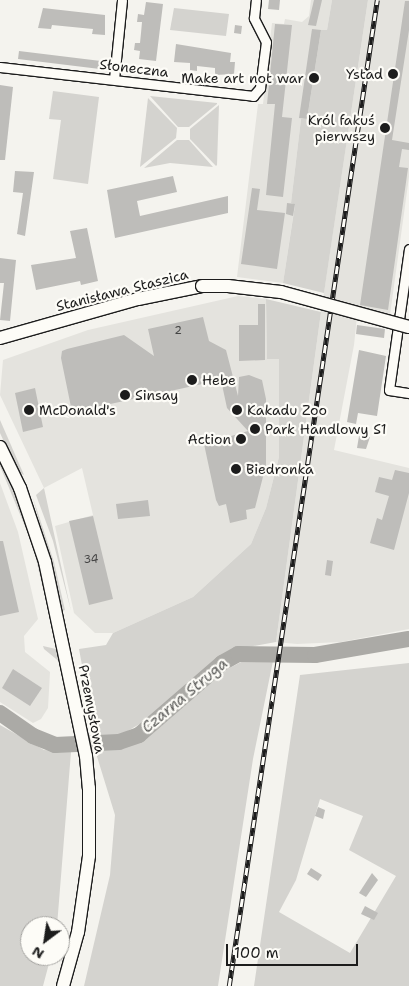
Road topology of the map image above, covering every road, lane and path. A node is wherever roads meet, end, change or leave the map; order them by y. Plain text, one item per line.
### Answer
1 (122, 0) edge
2 (256, 0) edge
3 (0, 67) edge
4 (114, 79) junction
5 (409, 249) edge
6 (46, 324) junction
7 (409, 327) edge
8 (0, 338) edge
9 (0, 346) edge
10 (409, 393) edge
11 (0, 447) edge
12 (63, 986) edge

1 - 4 street
2 - 4 street, Słoneczna
3 - 4 street, Słoneczna
5 - 10 street
6 - 7 street, Stanisława Staszica, bridge
6 - 8 street, Stanisława Staszica
6 - 9 street, Stanisława Staszica
11 - 12 street, Przemysłowa

